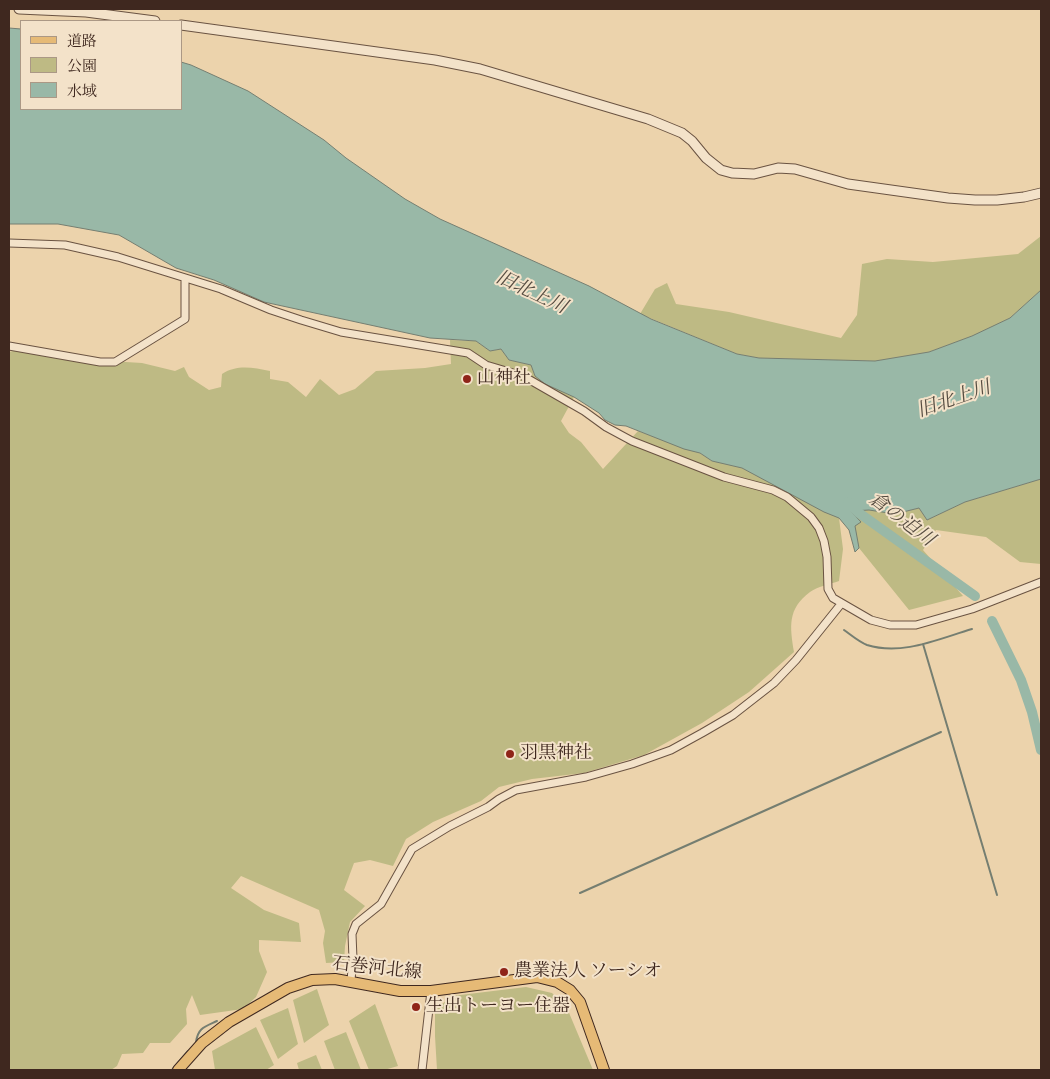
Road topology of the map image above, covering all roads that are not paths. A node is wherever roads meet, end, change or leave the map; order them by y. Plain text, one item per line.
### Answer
1 (19, 9) edge
2 (147, 20) edge
3 (182, 25) edge
4 (1041, 193) edge
5 (9, 243) edge
6 (185, 278) junction
7 (9, 346) edge
8 (1041, 582) edge
9 (841, 604) junction
10 (350, 980) junction
11 (431, 991) junction
12 (178, 1070) edge
13 (422, 1070) edge
14 (604, 1070) edge

1 - 2 street
3 - 4 street
5 - 6 street
6 - 7 street
6 - 9 street
8 - 9 street
9 - 10 street
10 - 11 main road, 石巻河北線
10 - 12 main road, 石巻河北線
11 - 13 street
11 - 14 main road, 石巻河北線

